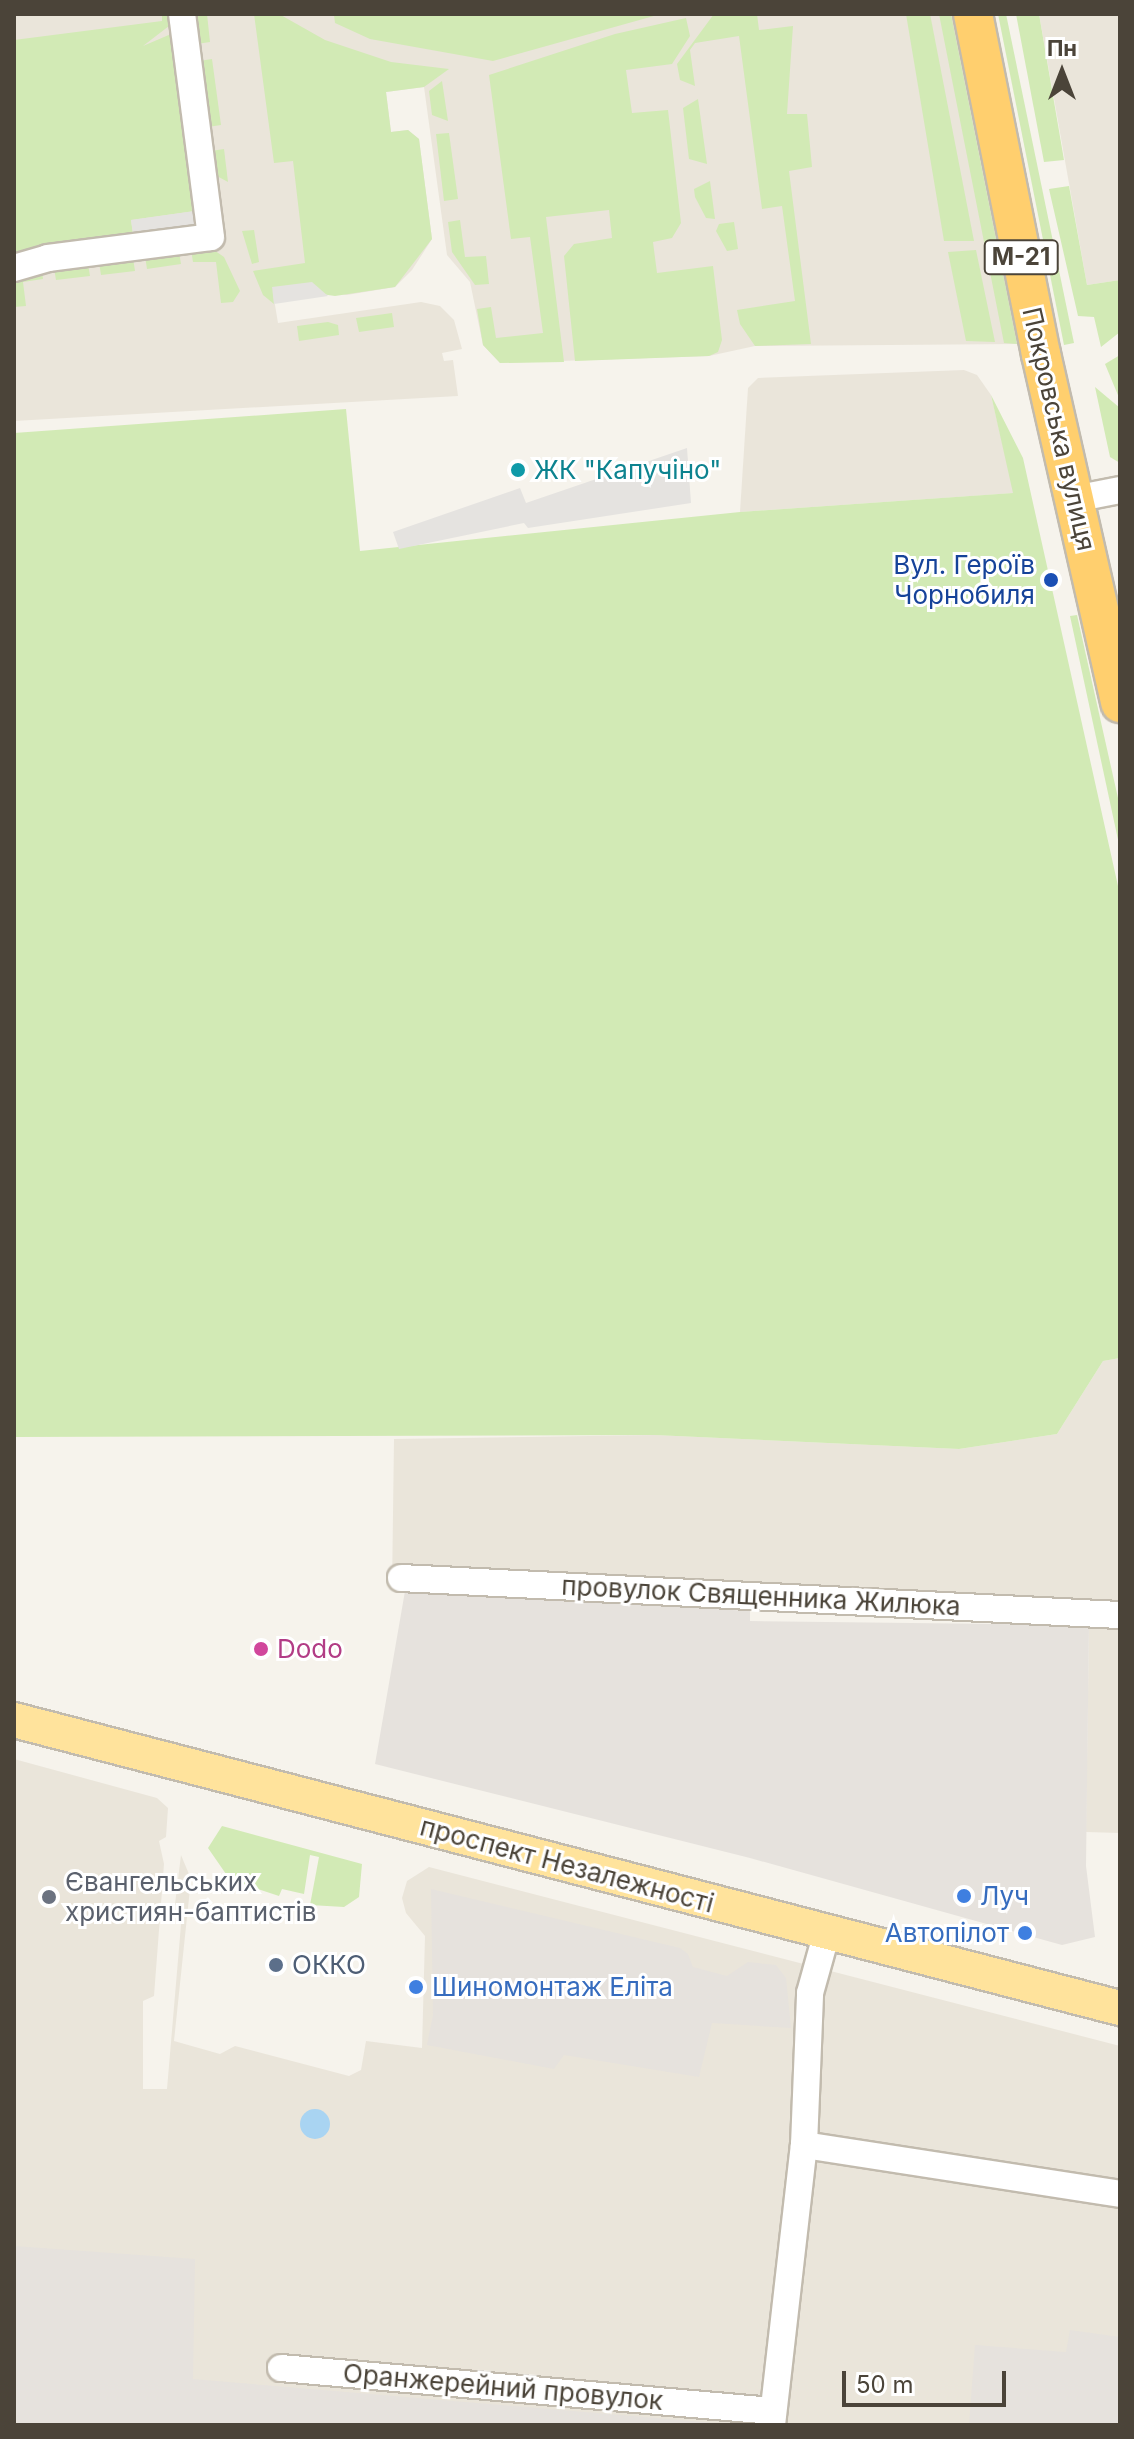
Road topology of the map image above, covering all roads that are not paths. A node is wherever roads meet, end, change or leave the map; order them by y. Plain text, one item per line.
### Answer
1 (182, 14) edge
2 (973, 14) edge
3 (14, 268) edge
4 (1120, 490) edge
5 (1074, 499) junction
6 (1120, 703) edge
7 (401, 1578) dead end
8 (1120, 1615) edge
9 (14, 1720) edge
10 (827, 1932) junction
11 (1120, 2008) edge
12 (804, 2145) junction
13 (1120, 2194) edge
14 (281, 2368) dead end
15 (772, 2418) edge

1 - 3 street
2 - 5 highway, Покровська вулиця / М-21
4 - 5 street
5 - 6 highway, Покровська вулиця / М-21
7 - 8 street, провулок Священника Жилюка
9 - 10 main road, проспект Незалежності
10 - 11 main road, проспект Незалежності
10 - 12 street
12 - 13 street
12 - 15 street
14 - 15 street, Оранжерейний провулок

